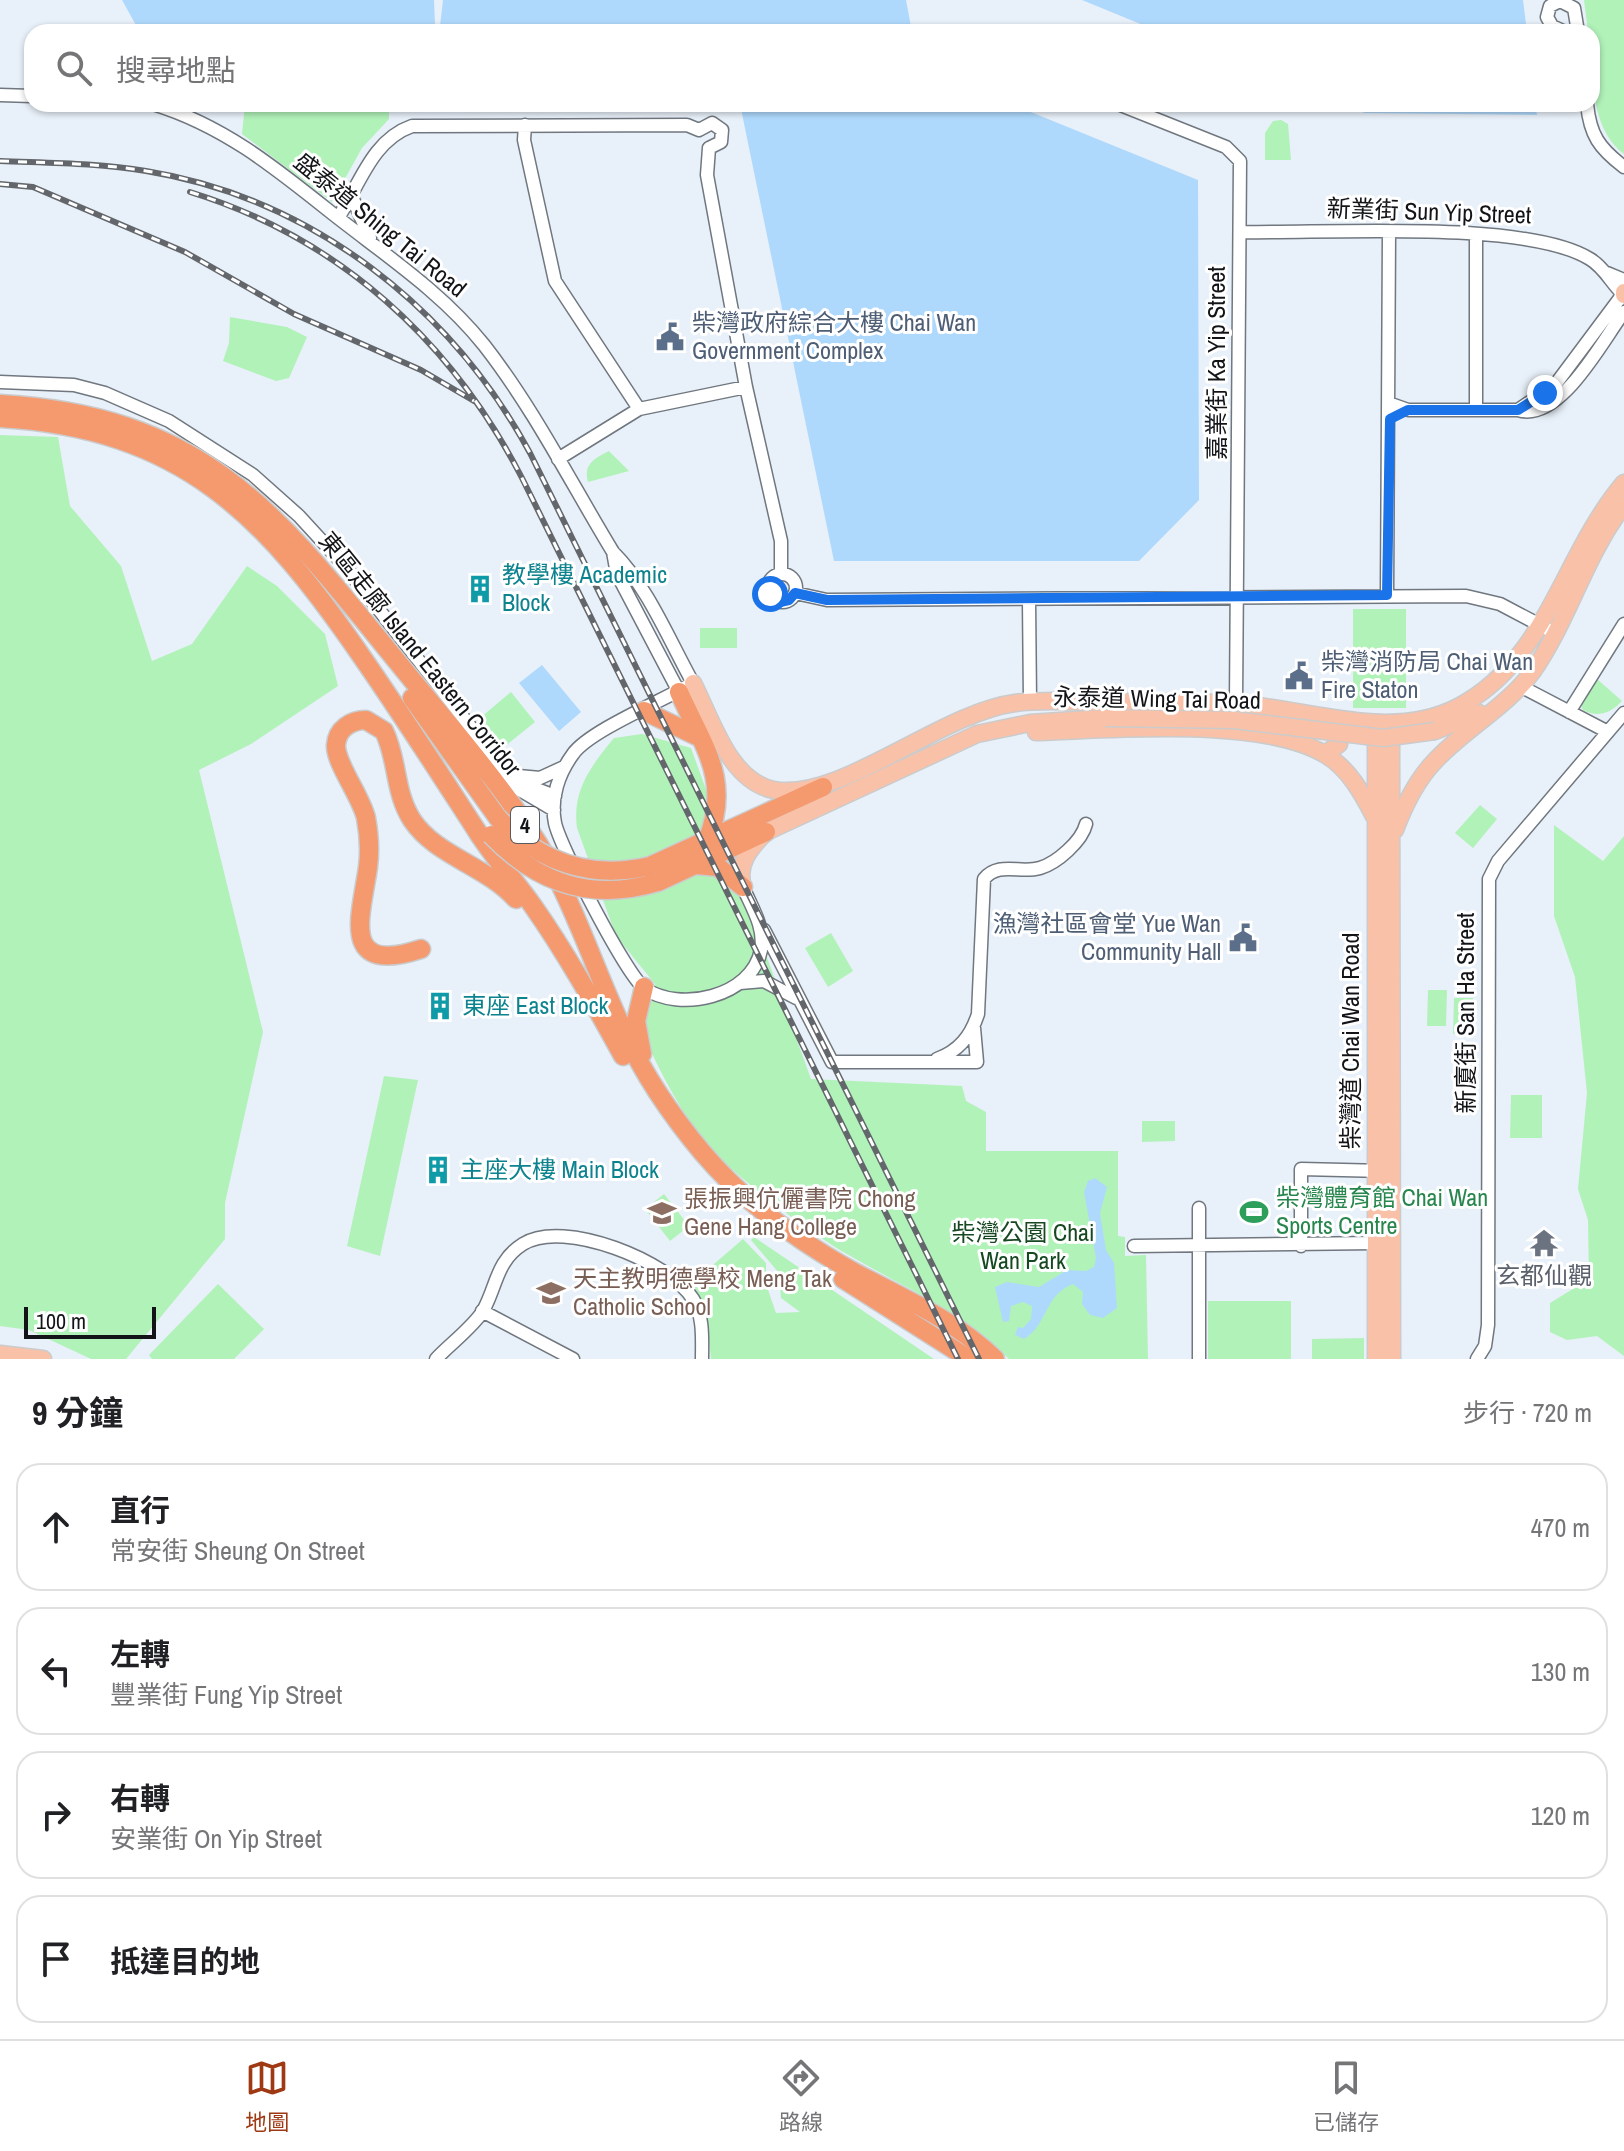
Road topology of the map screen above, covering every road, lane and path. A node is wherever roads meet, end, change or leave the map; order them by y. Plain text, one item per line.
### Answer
1 (1551, 24) edge
2 (1577, 24) edge
3 (0, 95) edge
4 (24, 96) edge
5 (178, 112) edge
6 (1137, 112) edge
7 (1589, 112) edge
8 (525, 125) junction
9 (699, 130) junction
10 (709, 148) junction
11 (1624, 167) edge
12 (352, 197) junction
13 (338, 218) junction
14 (1240, 232) junction
15 (1389, 233) junction
16 (1476, 235) junction
17 (374, 244) junction
18 (1624, 290) edge
19 (1624, 312) edge
20 (0, 382) edge
21 (746, 387) junction
22 (0, 404) edge
23 (1391, 404) junction
24 (639, 409) junction
25 (1408, 410) junction
26 (1476, 410) junction
27 (1518, 410) junction
28 (0, 418) edge
29 (1390, 419) junction
30 (558, 459) junction
31 (1624, 483) edge
32 (1624, 505) edge
33 (781, 573) junction
34 (795, 593) junction
35 (1387, 595) junction
36 (343, 596) junction
37 (1237, 599) junction
38 (1029, 600) junction
39 (1624, 624) edge
40 (1548, 629) junction
41 (686, 688) junction
42 (1516, 690) junction
43 (1483, 692) joint
44 (1030, 702) junction
45 (1236, 703) junction
46 (644, 711) junction
47 (1569, 712) junction
48 (1624, 713) edge
49 (1334, 716) junction
50 (1384, 723) junction
51 (990, 730) junction
52 (1608, 732) junction
53 (699, 737) junction
54 (418, 738) junction
55 (1325, 754) junction
56 (564, 767) junction
57 (508, 775) junction
58 (823, 787) junction
59 (555, 796) junction
60 (554, 810) junction
61 (1376, 821) junction
62 (1086, 824) dead end
63 (494, 826) junction
64 (766, 832) junction
65 (707, 841) junction
66 (1390, 843) junction
67 (697, 865) junction
68 (654, 874) junction
69 (743, 887) junction
70 (760, 924) junction
71 (421, 949) dead end
72 (565, 957) junction
73 (737, 983) junction
74 (644, 987) junction
75 (801, 1003) junction
76 (974, 1028) junction
77 (962, 1044) junction
78 (976, 1050) junction
79 (934, 1060) junction
80 (654, 1086) junction
81 (1384, 1171) junction
82 (1199, 1208) dead end
83 (1384, 1243) junction
84 (1134, 1246) dead end
85 (1199, 1246) junction
86 (1301, 1246) junction
87 (482, 1311) junction
88 (2, 1356) edge
89 (43, 1359) edge
90 (436, 1359) edge
91 (573, 1359) edge
92 (702, 1359) edge
93 (969, 1359) edge
94 (995, 1359) edge
95 (1199, 1359) edge
96 (1376, 1359) edge
97 (1392, 1359) edge
98 (1477, 1359) edge

1 - 2 street
3 - 4 street
5 - 13 street, 盛泰道 Shing Tai Road
6 - 14 street, 嘉業街 Ka Yip Street
7 - 11 street
8 - 9 street
8 - 12 street
8 - 24 street
9 - 10 street
9 - 10 street
10 - 21 street
12 - 13 street
12 - 17 street
13 - 17 street, 盛泰道 Shing Tai Road
14 - 15 street, 新業街 Sun Yip Street
14 - 37 street, 嘉業街 Ka Yip Street
15 - 16 street, 新業街 Sun Yip Street
15 - 23 street
16 - 18 street, 新業街 Sun Yip Street
16 - 26 street
17 - 30 street, 盛泰道 Shing Tai Road
18 - 27 street
19 - 27 street
20 - 57 street
21 - 24 street
21 - 33 street
22 - 36 highway, 東區走廊 Island Eastern Corridor / 4
23 - 25 street
23 - 29 street
24 - 30 street
25 - 26 street
25 - 29 street
26 - 27 street
28 - 54 highway, 東區走廊 Island Eastern Corridor / 4
29 - 35 street
30 - 41 street, 盛泰道 Shing Tai Road
31 - 40 main road, 柴灣道 Chai Wan Road
32 - 40 main road, 柴灣道 Chai Wan Road
33 - 34 street
33 - 34 street
34 - 38 street
35 - 37 street
35 - 40 street
36 - 63 highway
36 - 80 highway, 東區走廊 Island Eastern Corridor / 4
37 - 38 street
37 - 45 street, 嘉業街 Ka Yip Street
38 - 44 street
39 - 47 street
40 - 42 main road, 柴灣道 Chai Wan Road
40 - 43 main road, 柴灣道 Chai Wan Road
41 - 46 street
41 - 53 highway
41 - 58 main road
42 - 47 street
42 - 51 main road, 永泰道 Wing Tai Road, bridge
42 - 66 main road, 柴灣道 Chai Wan Road
43 - 50 main road, 永泰道 Wing Tai Road
44 - 45 main road, 永泰道 Wing Tai Road
44 - 58 main road, 永泰道 Wing Tai Road
45 - 49 main road, 永泰道 Wing Tai Road
46 - 53 highway
46 - 56 street
47 - 52 street
48 - 52 street, 新廈街 San Ha Street
49 - 50 main road, 永泰道 Wing Tai Road
49 - 55 main road
50 - 61 main road, 柴灣道 Chai Wan Road
50 - 66 main road, 柴灣道 Chai Wan Road
51 - 55 main road
51 - 64 main road, 永泰道 Wing Tai Road
52 - 98 street, 新廈街 San Ha Street
53 - 65 highway
54 - 63 highway
54 - 72 highway, 東區走廊 Island Eastern Corridor / 4
55 - 61 main road
56 - 57 street
56 - 59 street
57 - 59 street
57 - 60 street
58 - 65 highway
59 - 60 street
60 - 74 street
61 - 81 main road, 柴灣道 Chai Wan Road
62 - 76 street
63 - 68 highway, bridge
64 - 67 highway
64 - 69 main road
65 - 68 highway
66 - 81 main road, 柴灣道 Chai Wan Road
67 - 68 highway
67 - 69 highway
69 - 70 street
70 - 73 street
70 - 75 street
71 - 72 highway
72 - 93 highway, 東區走廊 Island Eastern Corridor / 4
73 - 74 street
73 - 75 street
74 - 80 highway
75 - 79 street
76 - 77 street
76 - 78 street
77 - 78 street
77 - 79 street
78 - 79 street
80 - 94 highway, 東區走廊 Island Eastern Corridor / 4
81 - 83 main road, 柴灣道 Chai Wan Road
81 - 86 street
82 - 85 street
83 - 86 street
83 - 96 main road, 柴灣道 Chai Wan Road
83 - 97 main road, 柴灣道 Chai Wan Road
84 - 85 street
85 - 86 street
85 - 95 street
87 - 90 street
87 - 91 street
87 - 92 street
88 - 89 main road

